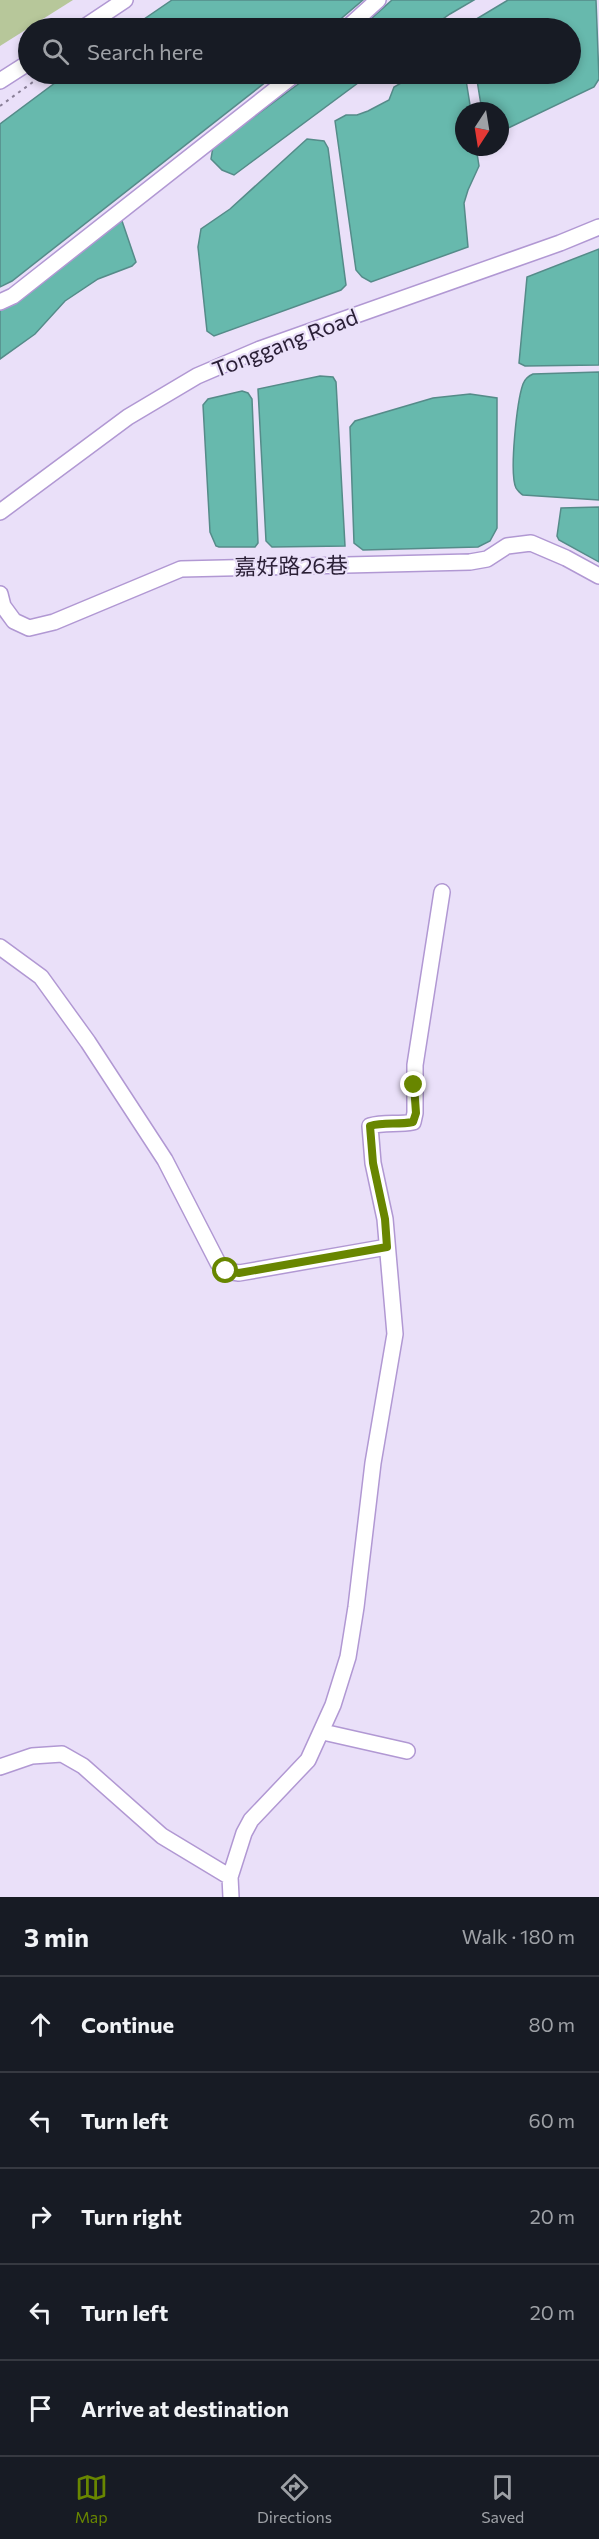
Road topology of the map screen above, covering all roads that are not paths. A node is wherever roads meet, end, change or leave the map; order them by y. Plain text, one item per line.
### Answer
1 (125, 0) edge
2 (378, 0) edge
3 (98, 18) edge
4 (358, 18) edge
5 (18, 69) edge
6 (0, 81) edge
7 (281, 84) edge
8 (599, 227) edge
9 (0, 302) edge
10 (0, 513) edge
11 (599, 576) edge
12 (0, 594) edge
13 (442, 892) dead end
14 (0, 947) edge
15 (387, 1247) junction
16 (323, 1732) junction
17 (407, 1751) dead end
18 (0, 1767) edge
19 (230, 1877) junction
20 (231, 1897) edge

1 - 3 street
2 - 4 street
5 - 6 street
7 - 9 street
8 - 10 street, Tonggang Road
11 - 12 street, 嘉好路26巷
13 - 15 street
14 - 15 street
15 - 16 street
16 - 17 street
16 - 19 street
18 - 19 street
19 - 20 street

